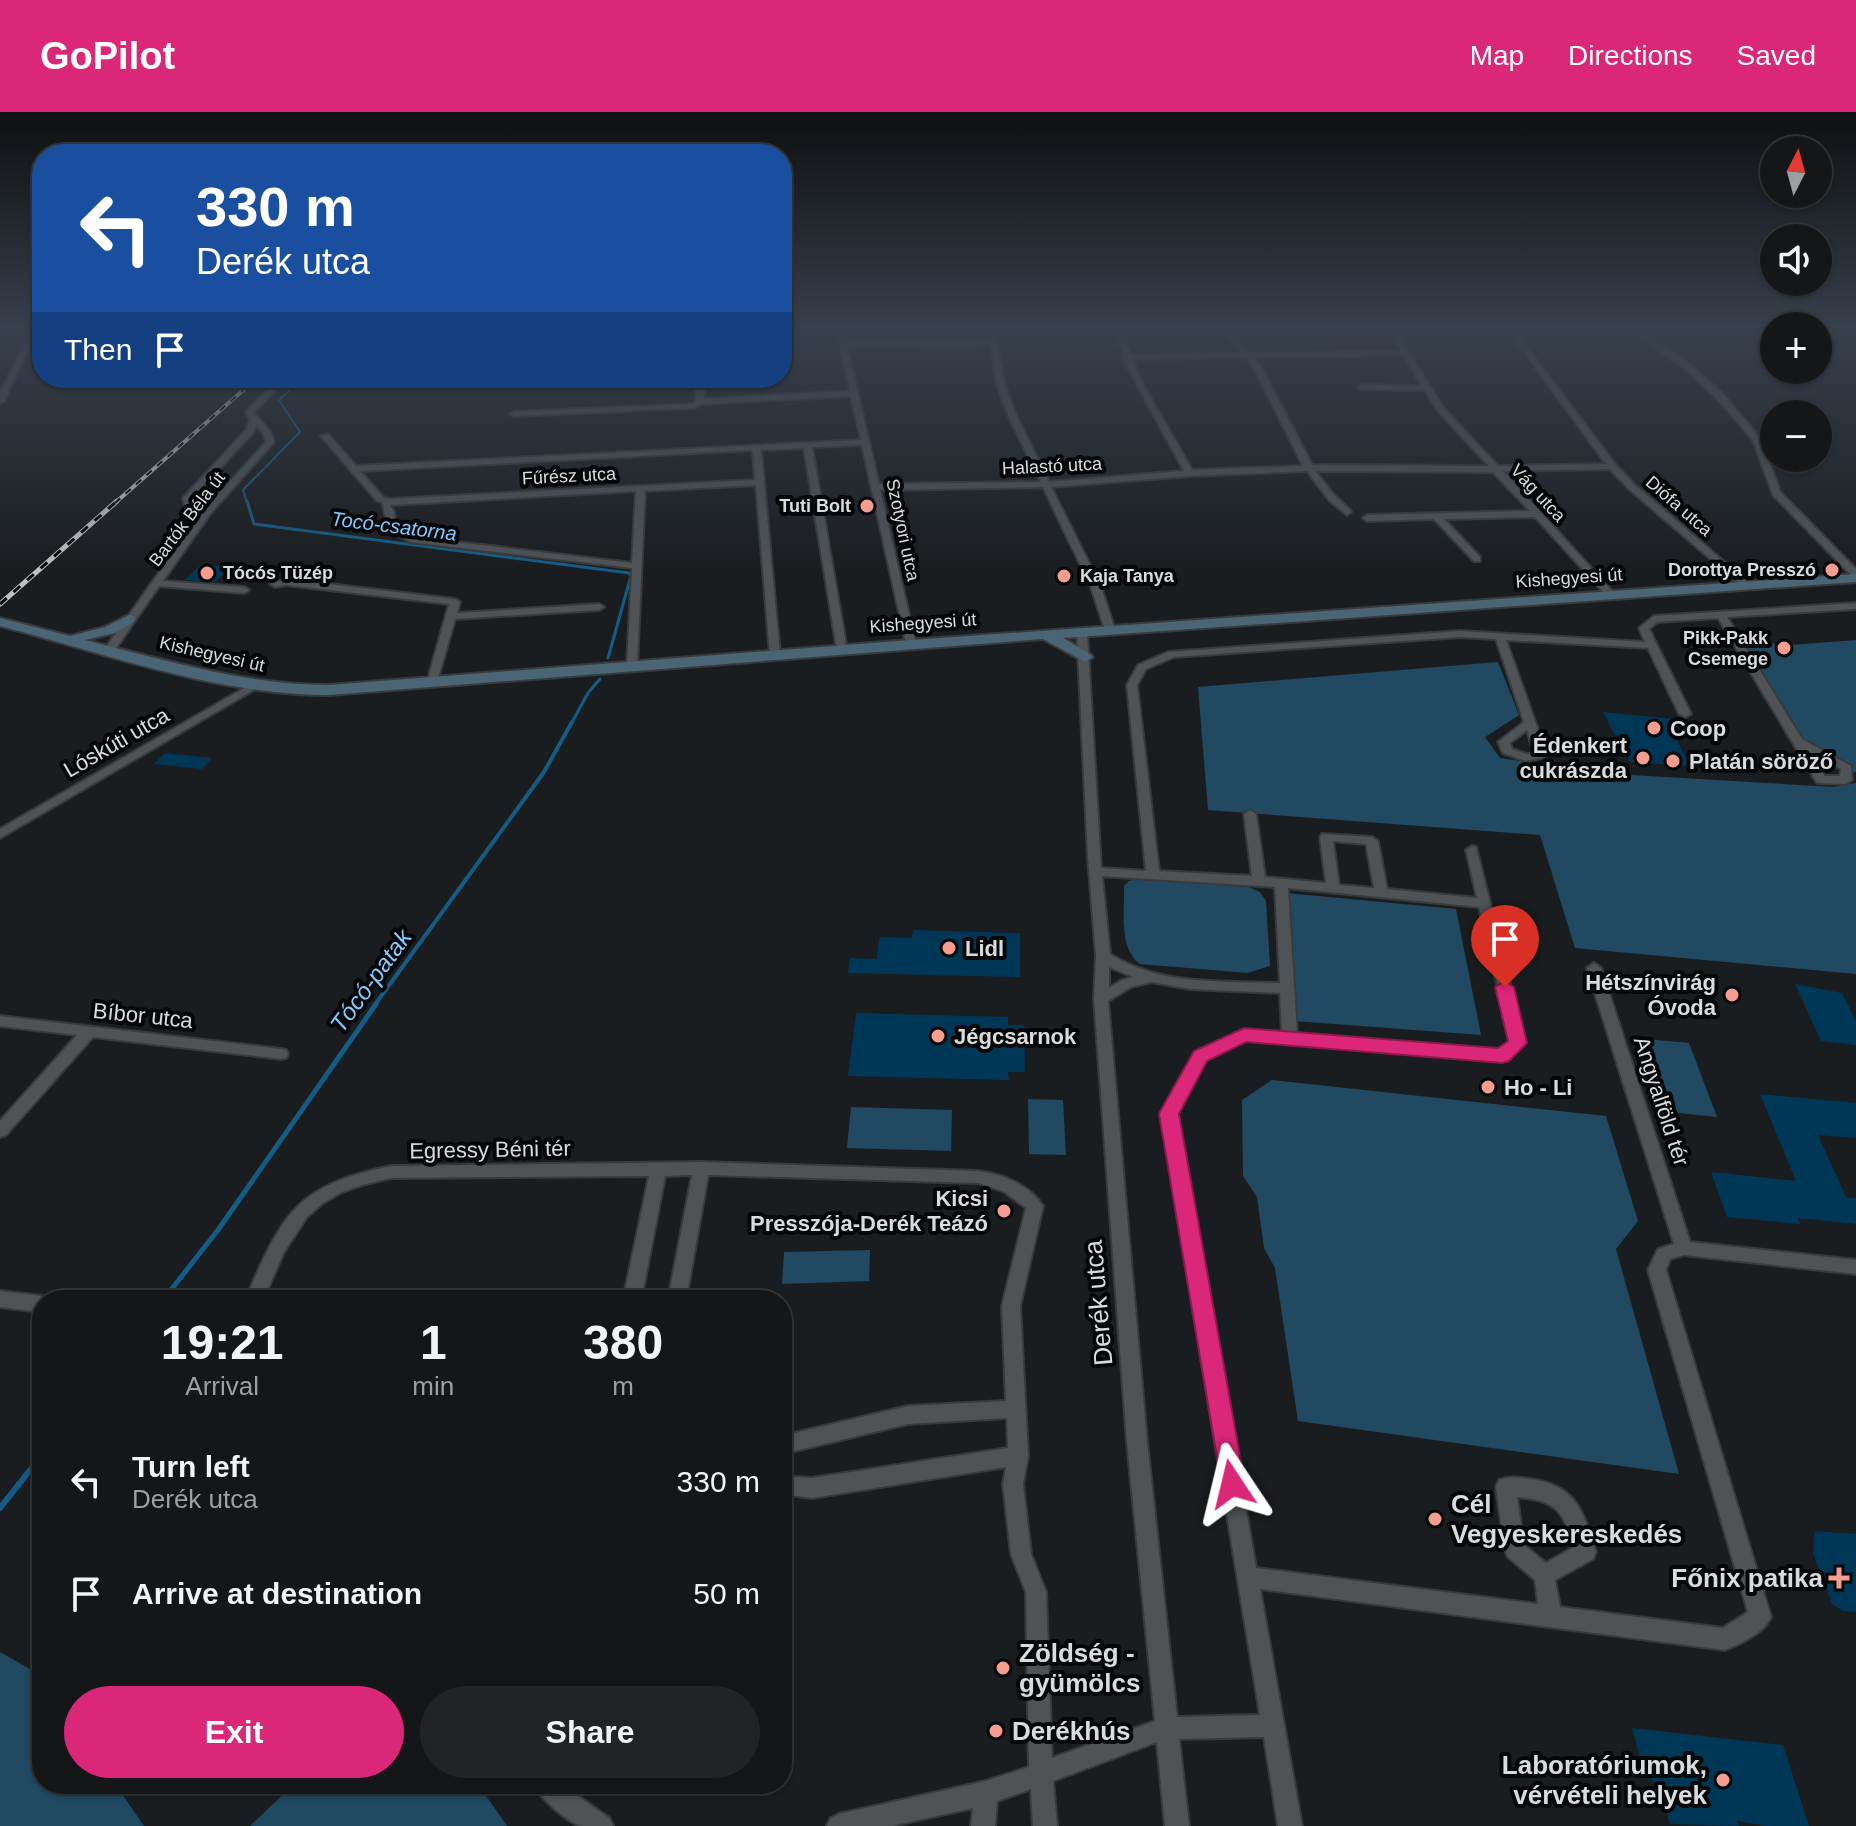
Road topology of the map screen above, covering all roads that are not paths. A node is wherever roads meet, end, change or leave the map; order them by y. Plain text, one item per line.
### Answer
1 (251, 410) edge
2 (604, 410) edge
3 (859, 410) edge
4 (1010, 410) edge
5 (1155, 410) edge
6 (1277, 410) edge
7 (1442, 410) edge
8 (1570, 410) edge
9 (1732, 410) edge
10 (514, 414) dead end
11 (254, 421) junction
12 (325, 436) dead end
13 (867, 442) junction
14 (808, 445) junction
15 (757, 448) junction
16 (231, 450) junction
17 (263, 451) junction
18 (1612, 466) junction
19 (1308, 468) junction
20 (353, 469) junction
21 (1495, 469) junction
22 (1189, 473) junction
23 (759, 482) junction
24 (1047, 483) junction
25 (878, 487) junction
26 (641, 488) junction
27 (384, 500) junction
28 (207, 512) junction
29 (1347, 512) dead end
30 (1536, 514) junction
31 (1437, 517) junction
32 (1367, 518) dead end
33 (1477, 559) dead end
34 (637, 566) junction
35 (1856, 576) edge
36 (158, 583) junction
37 (1746, 585) junction
38 (330, 587) dead end
39 (244, 590) dead end
40 (1611, 595) junction
41 (455, 602) junction
42 (1856, 606) edge
43 (599, 607) dead end
44 (484, 610) junction
45 (1721, 615) junction
46 (451, 616) junction
47 (129, 619) junction
48 (0, 622) edge
49 (1110, 630) junction
50 (1082, 632) junction
51 (1034, 635) junction
52 (1500, 636) junction
53 (68, 639) junction
54 (911, 644) junction
55 (1651, 645) junction
56 (110, 649) junction
57 (842, 650) junction
58 (775, 655) junction
59 (1085, 657) junction
60 (632, 665) junction
61 (432, 682) junction
62 (253, 686) junction
63 (1685, 714) dead end
64 (1529, 723) dead end
65 (1797, 741) dead end
66 (1250, 814) dead end
67 (0, 834) edge
68 (1472, 850) dead end
69 (1095, 872) junction
70 (1153, 873) junction
71 (1259, 881) junction
72 (1281, 883) junction
73 (1333, 888) junction
74 (1381, 893) junction
75 (1485, 903) junction
76 (1103, 956) junction
77 (1594, 968) dead end
78 (1154, 980) junction
79 (1285, 988) junction
80 (1101, 999) junction
81 (0, 1021) edge
82 (89, 1032) junction
83 (1290, 1038) junction
84 (281, 1054) dead end
85 (0, 1131) edge
86 (701, 1168) junction
87 (658, 1170) junction
88 (1684, 1248) junction
89 (1856, 1267) edge
90 (259, 1290) edge
91 (634, 1290) edge
92 (679, 1290) edge
93 (0, 1299) edge
94 (32, 1303) edge
95 (1017, 1409) junction
96 (792, 1443) edge
97 (1018, 1456) junction
98 (792, 1486) edge
99 (1544, 1575) junction
100 (1247, 1577) junction
101 (1551, 1616) junction
102 (1272, 1726) junction
103 (1165, 1728) junction
104 (1041, 1774) junction
105 (986, 1793) junction
106 (554, 1794) edge
107 (601, 1826) edge
108 (839, 1826) edge
109 (983, 1826) edge
110 (1045, 1826) edge
111 (1177, 1826) edge
112 (1290, 1826) edge

1 - 11 street
2 - 10 street
3 - 13 street, Szotyori utca
4 - 24 street
5 - 22 street
6 - 19 street
7 - 21 street, Vág utca
8 - 18 street, Diófa utca
9 - 35 street
11 - 16 street
11 - 17 street
12 - 20 street
13 - 14 street
13 - 25 street, Szotyori utca
14 - 15 street
14 - 57 street
15 - 20 street
15 - 23 street
16 - 17 street
16 - 28 street
17 - 28 street, Bartók Béla út
18 - 21 street, Halastó utca
18 - 37 street, Diófa utca
19 - 21 street, Halastó utca
19 - 22 street, Halastó utca
19 - 29 street
20 - 27 street
21 - 30 street, Vág utca
22 - 24 street, Halastó utca
23 - 26 street, Fűrész utca
23 - 58 street
24 - 25 street, Halastó utca
24 - 49 street
25 - 54 street, Szotyori utca
26 - 27 street, Fűrész utca
26 - 34 street
27 - 34 street
28 - 36 street, Bartók Béla út
30 - 31 street
30 - 40 street, Vág utca
31 - 32 street
31 - 33 street
34 - 60 street
35 - 37 street, Kishegyesi út
36 - 39 street
36 - 47 street, Bartók Béla út
37 - 40 street, Kishegyesi út
38 - 41 street
40 - 49 street, Kishegyesi út
41 - 44 street
41 - 46 street
42 - 45 street
43 - 44 street
44 - 46 street
45 - 55 street
45 - 65 street
46 - 61 street
47 - 53 street
47 - 56 street, Bartók Béla út
48 - 53 street, Kishegyesi út
49 - 50 street, Kishegyesi út
50 - 51 street, Kishegyesi út
50 - 59 street, Derék utca
51 - 54 street, Kishegyesi út
51 - 59 street
52 - 55 street
52 - 64 street
52 - 70 street
53 - 56 street, Kishegyesi út
54 - 57 street, Kishegyesi út
55 - 63 street
56 - 62 street, Kishegyesi út
57 - 58 street, Kishegyesi út
58 - 60 street, Kishegyesi út
59 - 69 street, Derék utca
60 - 61 street, Kishegyesi út
61 - 62 street, Kishegyesi út
62 - 67 street, Lóskúti utca
66 - 71 street
68 - 75 street
69 - 70 street
69 - 76 street, Derék utca
70 - 71 street
71 - 72 street
72 - 73 street
72 - 79 street
73 - 74 street
73 - 74 street
74 - 75 street
75 - 83 street
76 - 78 street
76 - 80 street, Derék utca
77 - 88 street, Angyalföld tér
78 - 79 street
78 - 80 street
79 - 83 street
80 - 103 street, Derék utca
81 - 82 street, Bíbor utca
82 - 84 street, Bíbor utca
82 - 85 street
83 - 100 street
86 - 87 street, Egressy Béni tér
86 - 92 street
86 - 95 street
87 - 90 street, Egressy Béni tér
87 - 91 street
88 - 89 street
88 - 101 street
93 - 94 street
95 - 96 street
95 - 97 street
97 - 98 street
97 - 104 street
99 - 99 street
99 - 101 street
100 - 101 street
100 - 102 street
102 - 103 street
102 - 112 street
103 - 104 street
103 - 111 street, Derék utca
104 - 105 street
104 - 110 street
105 - 108 street
105 - 109 street
106 - 107 street

